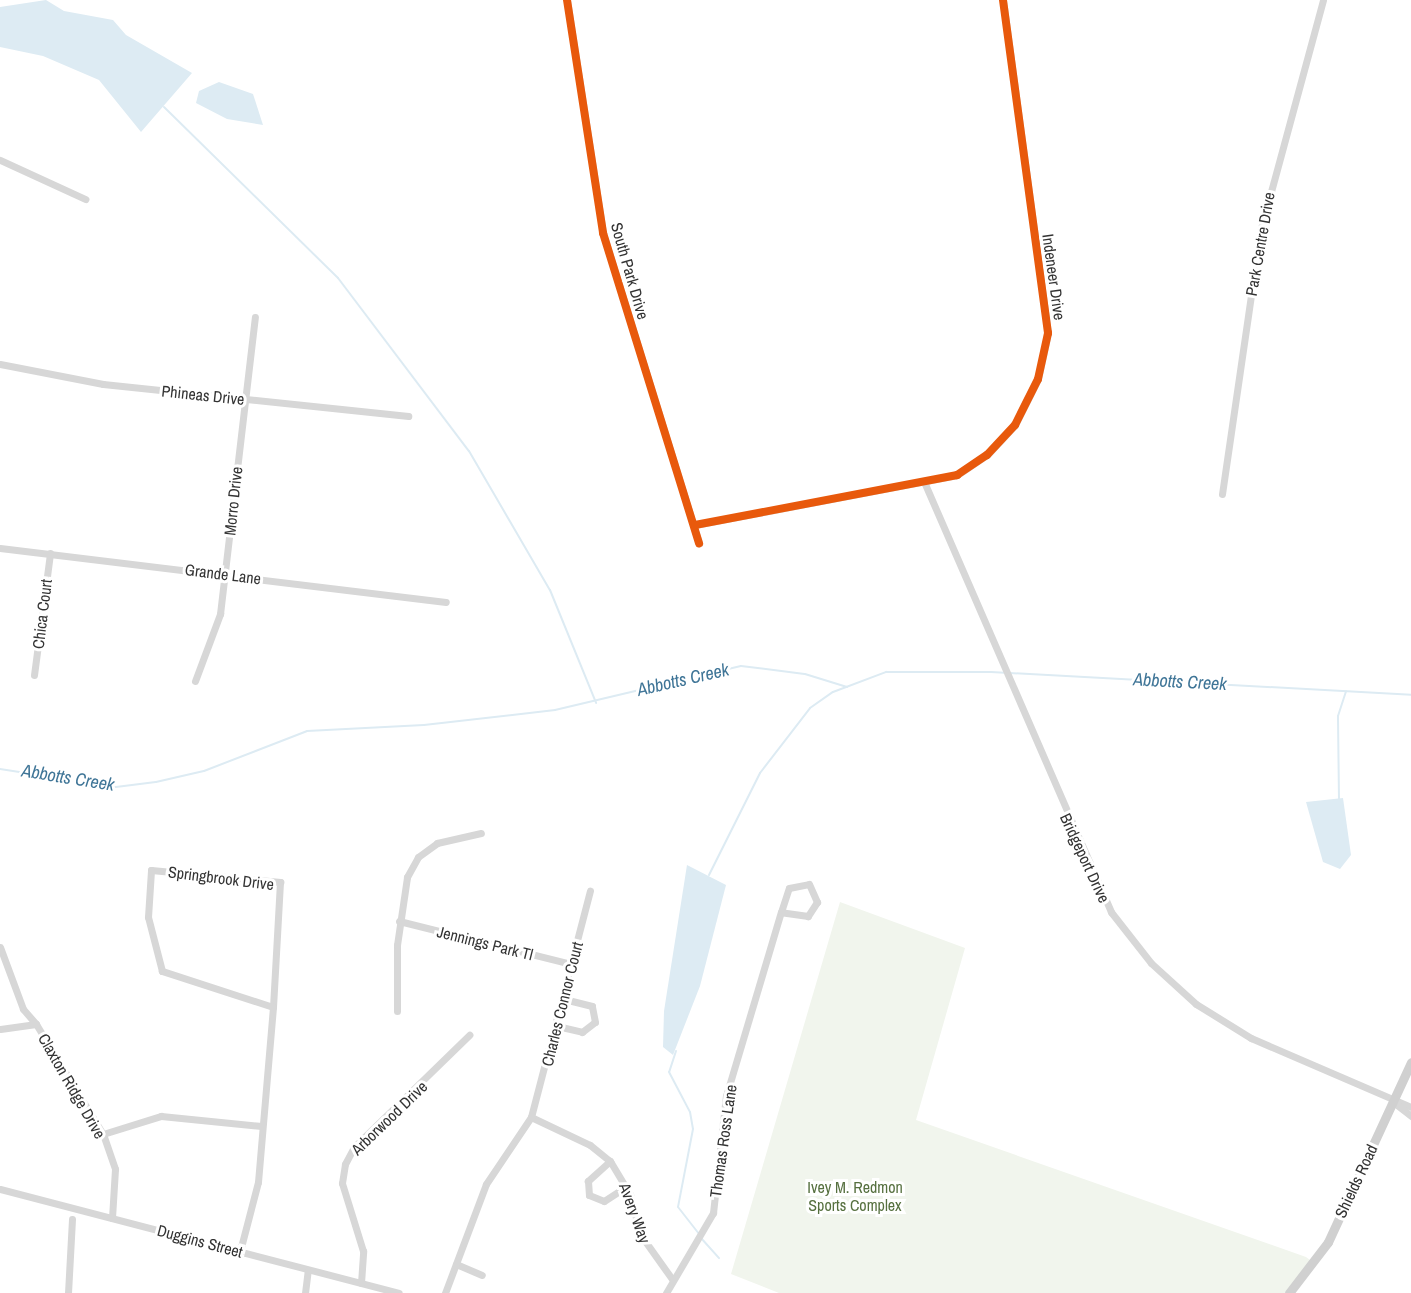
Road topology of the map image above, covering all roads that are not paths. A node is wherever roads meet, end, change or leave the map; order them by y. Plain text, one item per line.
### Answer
1 (567, 0) edge
2 (1003, 0) edge
3 (1323, 0) edge
4 (0, 160) edge
5 (85, 199) dead end
6 (255, 317) dead end
7 (0, 364) edge
8 (243, 399) junction
9 (408, 416) dead end
10 (924, 484) junction
11 (1222, 494) dead end
12 (695, 525) junction
13 (699, 543) dead end
14 (0, 548) edge
15 (50, 553) junction
16 (226, 574) junction
17 (446, 603) dead end
18 (34, 675) dead end
19 (195, 681) dead end
20 (481, 833) dead end
21 (590, 891) dead end
22 (781, 912) junction
23 (399, 921) junction
24 (0, 947) edge
25 (571, 964) junction
26 (564, 999) junction
27 (273, 1008) junction
28 (397, 1011) dead end
29 (36, 1024) junction
30 (557, 1026) junction
31 (0, 1029) edge
32 (469, 1035) dead end
33 (1411, 1062) edge
34 (1393, 1102) junction
35 (1411, 1107) edge
36 (1411, 1116) edge
37 (531, 1117) junction
38 (262, 1126) junction
39 (103, 1134) junction
40 (610, 1161) junction
41 (627, 1186) junction
42 (0, 1189) edge
43 (112, 1218) junction
44 (72, 1219) dead end
45 (240, 1251) junction
46 (456, 1264) junction
47 (308, 1270) junction
48 (482, 1275) dead end
49 (672, 1279) junction
50 (361, 1283) junction
51 (68, 1293) edge
52 (306, 1293) edge
53 (399, 1293) edge
54 (445, 1293) edge
55 (666, 1293) edge
56 (1289, 1293) edge

1 - 12 street, South Park Drive
2 - 10 street, Indeneer Drive
3 - 11 street, Park Centre Drive
4 - 5 street
6 - 8 street, Morro Drive
7 - 8 street, Phineas Drive
8 - 9 street, Phineas Drive
8 - 16 street, Morro Drive
10 - 12 street, Indeneer Drive
10 - 34 street, Bridgeport Drive
12 - 13 street, South Park Drive
14 - 15 street, Grande Lane
15 - 16 street, Grande Lane
15 - 18 street, Chica Court
16 - 17 street, Grande Lane
16 - 19 street, Morro Drive
20 - 23 street
21 - 25 street, Charles Connor Court
22 - 22 street, Thomas Ross Lane
22 - 49 street, Thomas Ross Lane
23 - 25 street, Jennings Park Tl
23 - 28 street
24 - 29 street, Claxton Ridge Drive
25 - 26 street, Charles Connor Court
26 - 30 street, Charles Connor Court
26 - 30 street
27 - 27 street, Springbrook Drive
27 - 38 street, Springbrook Drive
29 - 31 street, Claxton Ridge Drive
29 - 39 street, Claxton Ridge Drive
30 - 37 street, Charles Connor Court
32 - 50 street, Arborwood Drive
33 - 34 street, Shields Road
34 - 35 street
34 - 36 street
34 - 56 street, Shields Road
37 - 40 street, Avery Way
37 - 46 street, Charles Connor Court
38 - 39 street
38 - 45 street, Springbrook Drive
39 - 43 street, Claxton Ridge Drive
40 - 41 street, Avery Way
40 - 41 street
41 - 49 street, Avery Way
42 - 43 street, Duggins Street
43 - 45 street, Duggins Street
44 - 51 street
45 - 47 street, Duggins Street
46 - 48 street
46 - 54 street, Charles Connor Court
47 - 50 street, Duggins Street
47 - 52 street
49 - 55 street, Thomas Ross Lane
50 - 53 street, Duggins Street

